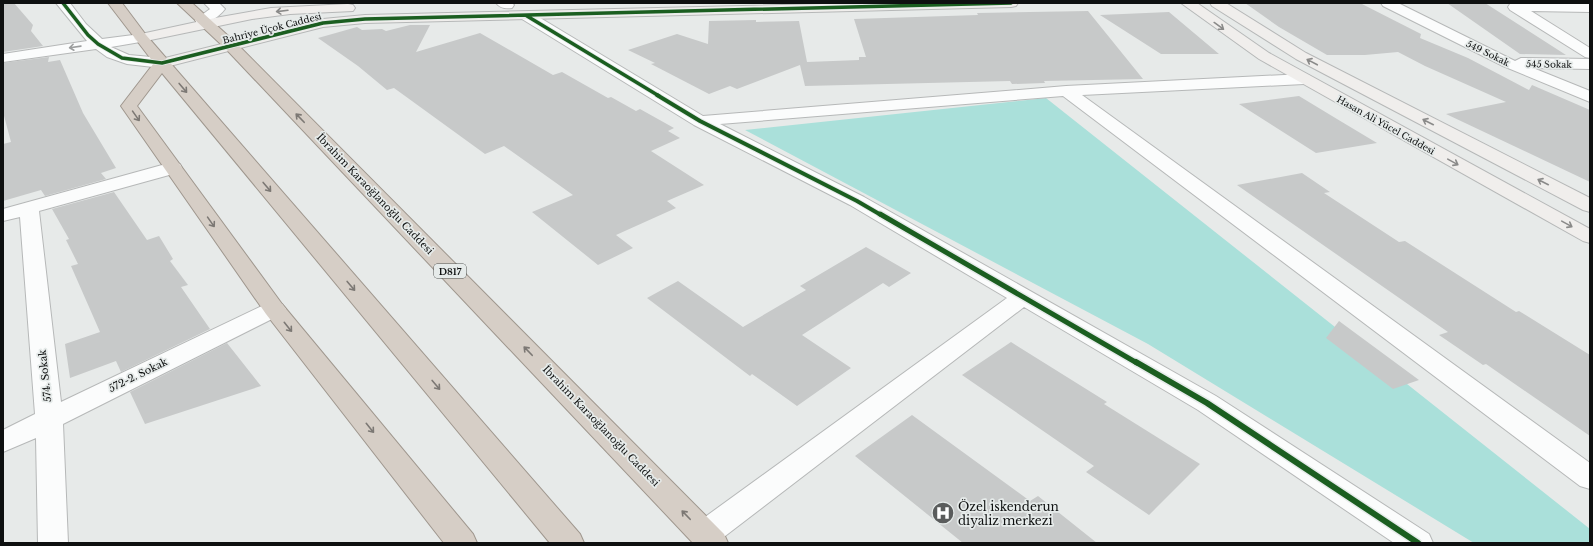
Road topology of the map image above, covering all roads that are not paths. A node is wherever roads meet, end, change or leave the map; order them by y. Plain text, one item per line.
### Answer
1 (63, 3) edge
2 (115, 3) edge
3 (184, 3) edge
4 (615, 3) edge
5 (1011, 3) edge
6 (1188, 3) edge
7 (1217, 3) edge
8 (1388, 3) edge
9 (505, 4) edge
10 (1537, 5) edge
11 (1590, 8) edge
12 (206, 15) edge
13 (527, 16) junction
14 (141, 38) junction
15 (98, 44) junction
16 (231, 46) junction
17 (1590, 54) edge
18 (3, 58) edge
19 (162, 63) junction
20 (1508, 63) junction
21 (1590, 64) edge
22 (1304, 79) junction
23 (1066, 91) junction
24 (1590, 97) edge
25 (700, 120) junction
26 (173, 168) junction
27 (1590, 206) edge
28 (29, 209) junction
29 (3, 215) edge
30 (1590, 237) edge
31 (1023, 297) junction
32 (274, 309) junction
33 (49, 418) junction
34 (3, 442) edge
35 (1590, 478) edge
36 (709, 539) edge
37 (53, 543) edge
38 (462, 543) edge
39 (569, 543) edge
40 (1418, 543) edge

1 - 15 street
2 - 14 highway
3 - 12 highway, İbrahim Karaoğlanoğlu Caddesi / D817
4 - 9 street, Bahriye Üçok Caddesi
5 - 13 street, Bahriye Üçok Caddesi
6 -> 22 street, Hasan Ali Yücel Caddesi
27 -> 7 street
8 - 20 street, 549 Sokak
9 -> 12 street, Bahriye Üçok Caddesi
10 - 11 street
10 - 17 street
12 - 14 street, Bahriye Üçok Caddesi
12 - 16 highway, İbrahim Karaoğlanoğlu Caddesi / D817
13 - 16 street, Bahriye Üçok Caddesi
13 - 25 street
14 - 15 street
14 - 19 highway
15 -> 18 street
15 - 19 street
16 - 19 street, Bahriye Üçok Caddesi
36 -> 16 highway, İbrahim Karaoğlanoğlu Caddesi / D817
19 -> 26 highway
19 -> 39 highway
20 - 21 street, 545 Sokak
20 - 24 street, 549 Sokak
22 - 23 street
22 -> 30 street, Hasan Ali Yücel Caddesi
23 - 25 street
23 - 35 street
25 - 31 street
26 - 28 street
26 -> 32 highway
28 - 29 street
28 - 33 street, 574. Sokak
31 - 36 street
31 - 40 street
32 - 33 street, 572-2. Sokak
32 -> 38 highway
33 - 34 street, 572-2. Sokak
33 - 37 street, 574. Sokak

